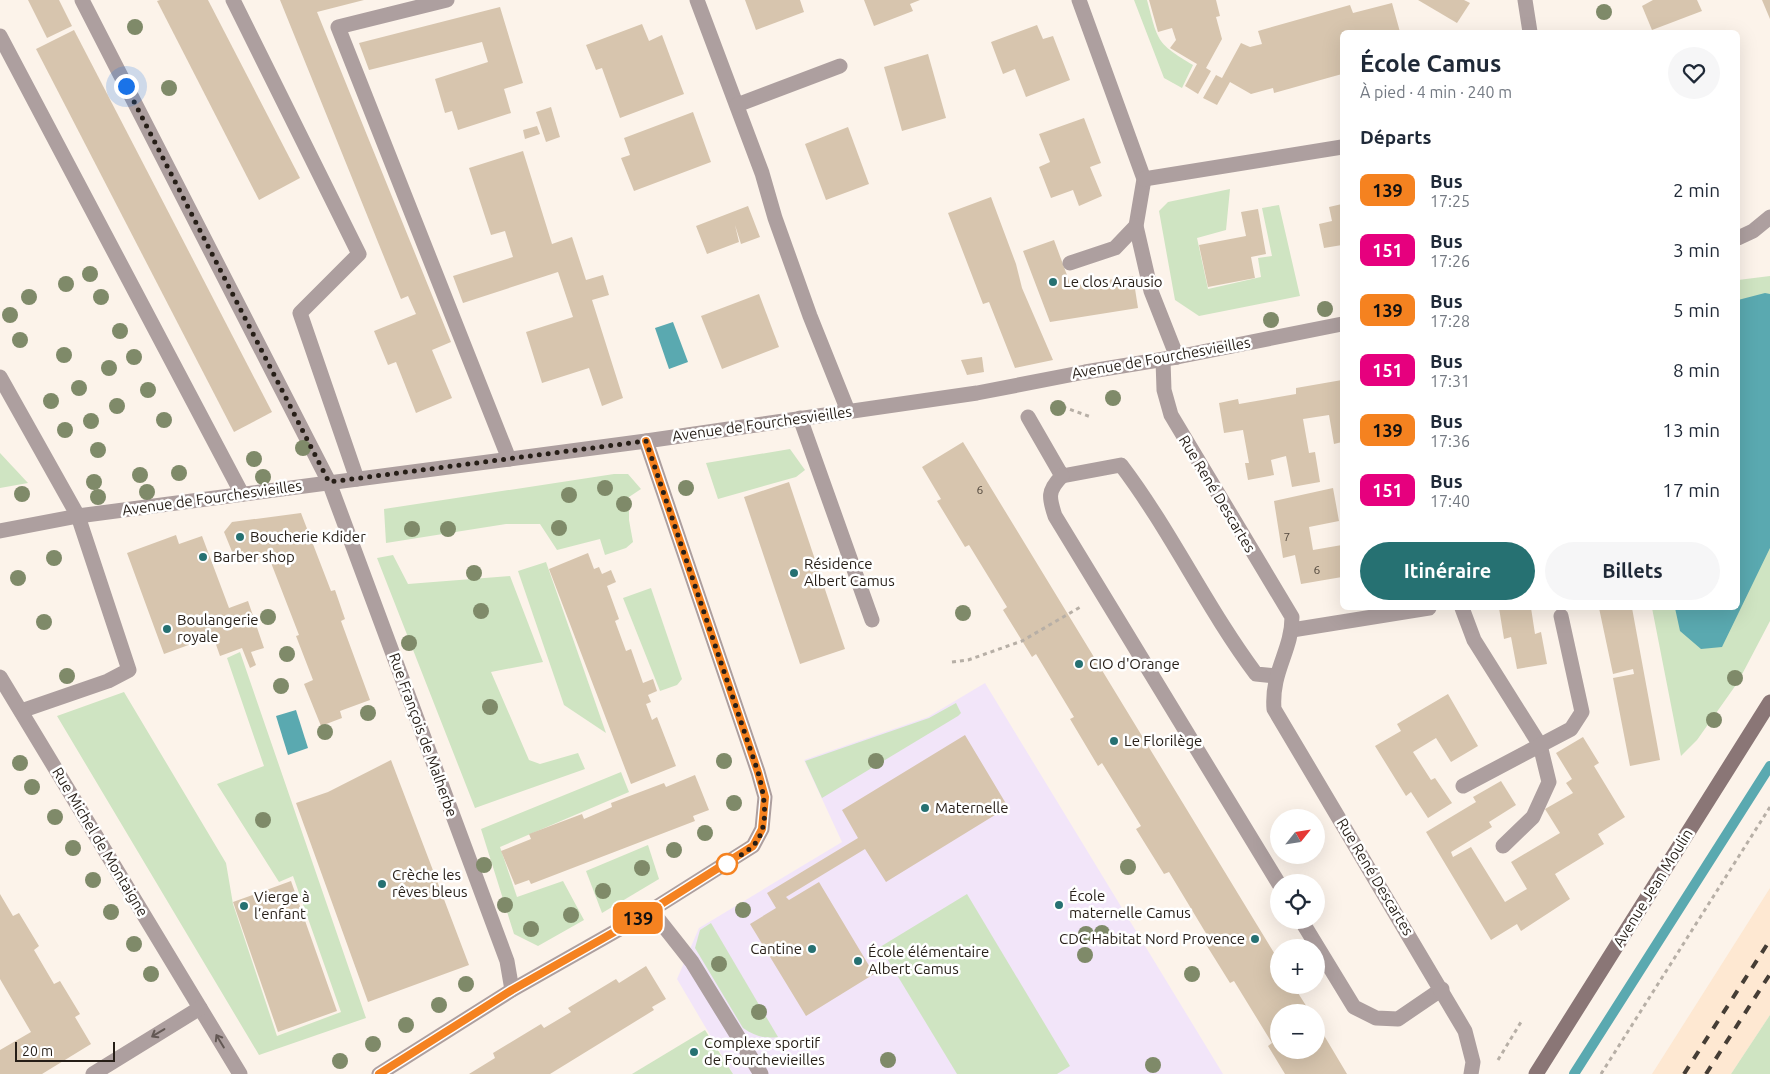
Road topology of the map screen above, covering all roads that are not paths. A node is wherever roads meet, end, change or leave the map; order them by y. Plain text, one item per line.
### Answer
1 (82, 0) edge
2 (233, 0) edge
3 (447, 0) edge
4 (697, 0) edge
5 (1078, 0) edge
6 (1525, 0) edge
7 (1530, 30) edge
8 (0, 36) edge
9 (840, 66) dead end
10 (736, 105) junction
11 (1340, 147) edge
12 (1144, 179) junction
13 (1770, 217) edge
14 (1136, 226) junction
15 (1754, 231) junction
16 (1770, 231) edge
17 (1740, 237) edge
18 (1070, 262) dead end
19 (1340, 324) edge
20 (1170, 358) junction
21 (0, 377) edge
22 (848, 412) junction
23 (1028, 417) dead end
24 (800, 418) junction
25 (646, 441) junction
26 (509, 459) junction
27 (1062, 476) junction
28 (357, 479) junction
29 (329, 482) junction
30 (242, 494) junction
31 (78, 516) junction
32 (0, 531) edge
33 (1416, 610) edge
34 (1463, 610) edge
35 (1561, 616) dead end
36 (872, 620) dead end
37 (1292, 630) junction
38 (1276, 676) junction
39 (0, 677) edge
40 (1770, 702) edge
41 (21, 711) junction
42 (1540, 745) junction
43 (1463, 786) dead end
44 (1504, 846) dead end
45 (1273, 874) edge
46 (651, 910) junction
47 (1306, 929) edge
48 (1442, 989) junction
49 (512, 990) junction
50 (200, 1008) junction
51 (93, 1074) edge
52 (240, 1074) edge
53 (379, 1074) edge
54 (760, 1074) edge
55 (1471, 1074) edge
56 (1536, 1074) edge

1 - 29 street, Rue François de Malherbe
2 - 28 street
3 - 26 street
4 - 10 street
5 - 12 street
6 - 7 street
8 - 30 street
9 - 10 street
10 - 22 street
11 - 12 street
12 - 14 street
13 - 15 street
14 - 18 street
14 - 20 street, Rue René Descartes
15 - 16 street
15 - 17 street
19 - 20 street, Avenue de Fourchesvieilles
20 - 22 street, Avenue de Fourchesvieilles
20 - 37 street, Rue René Descartes
21 - 31 street
22 - 24 street, Avenue de Fourchesvieilles
23 - 27 street
24 - 25 street, Avenue de Fourchesvieilles
24 - 36 street
25 - 26 street, Avenue de Fourchesvieilles
25 - 46 street
26 - 28 street, Avenue de Fourchesvieilles
27 - 38 street
27 - 45 street
28 - 29 street, Avenue de Fourchesvieilles
29 - 30 street, Avenue de Fourchesvieilles
29 - 49 street, Rue François de Malherbe
30 - 31 street, Avenue de Fourchesvieilles
31 - 32 street, Avenue de Fourchesvieilles
31 - 41 street
33 - 37 street
34 - 42 street
35 - 42 street
37 - 38 street, Rue René Descartes
38 - 48 street, Rue René Descartes
39 - 41 street, Rue Michel de Montaigne
40 - 56 street, Avenue Jean Moulin
41 - 50 street, Rue Michel de Montaigne
42 - 43 street
42 - 44 street
46 - 49 street
46 - 54 street
47 - 48 street
48 - 55 street, Rue René Descartes
49 - 53 street
50 -> 51 street
52 -> 50 street, Rue Michel de Montaigne

